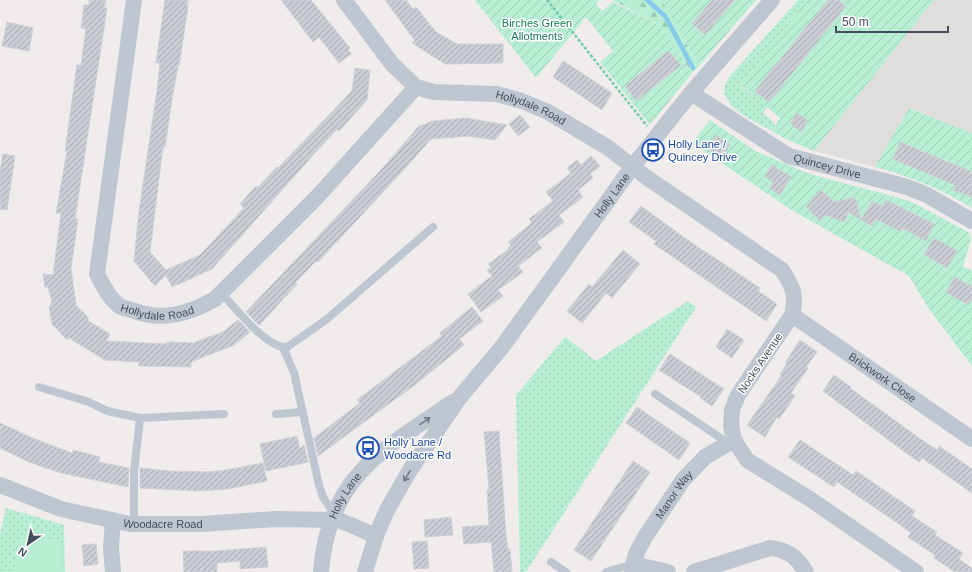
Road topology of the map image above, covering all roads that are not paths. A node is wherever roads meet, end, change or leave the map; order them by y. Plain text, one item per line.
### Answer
1 (134, 0) edge
2 (344, 0) edge
3 (772, 0) edge
4 (416, 87) junction
5 (691, 93) junction
6 (633, 166) junction
7 (972, 221) edge
8 (433, 227) dead end
9 (221, 293) junction
10 (792, 315) junction
11 (283, 347) junction
12 (39, 387) dead end
13 (655, 394) dead end
14 (460, 397) junction
15 (302, 412) junction
16 (224, 414) dead end
17 (276, 414) dead end
18 (140, 418) junction
19 (972, 439) edge
20 (731, 442) junction
21 (0, 485) edge
22 (332, 517) junction
23 (114, 521) junction
24 (134, 524) junction
25 (376, 536) junction
26 (551, 562) dead end
27 (632, 568) edge
28 (113, 572) edge
29 (321, 572) edge
30 (365, 572) edge
31 (566, 572) edge
32 (606, 572) edge
33 (668, 572) edge
34 (694, 572) edge
35 (806, 572) edge
36 (916, 572) edge

1 - 9 street, Hollydale Road
2 - 4 street, Hollydale Road
3 - 5 street, Holly Lane
4 - 6 street, Hollydale Road
4 - 9 street, Hollydale Road
5 - 6 street, Holly Lane
5 - 7 street, Quincey Drive
6 - 10 street, Nocks Avenue
6 - 14 street, Holly Lane
8 - 11 lane
9 - 11 lane
10 - 19 street, Brickwork Close
10 - 20 street, Nocks Avenue
11 - 15 lane
12 - 18 lane
13 - 20 lane
22 -> 14 street, Holly Lane
14 -> 25 street, Holly Lane
15 - 17 lane
15 - 22 lane
16 - 18 lane
18 - 24 lane
20 - 27 street, Manor Way
20 - 36 street, Nocks Avenue
21 - 23 street, Woodacre Road
22 - 24 street, Woodacre Road
22 - 25 street, Woodacre Road
22 - 29 street, Holly Lane
23 - 24 street, Woodacre Road
23 - 28 street
25 - 30 street, Holly Lane
26 - 31 lane
27 - 32 lane
27 - 33 street
34 - 35 street

